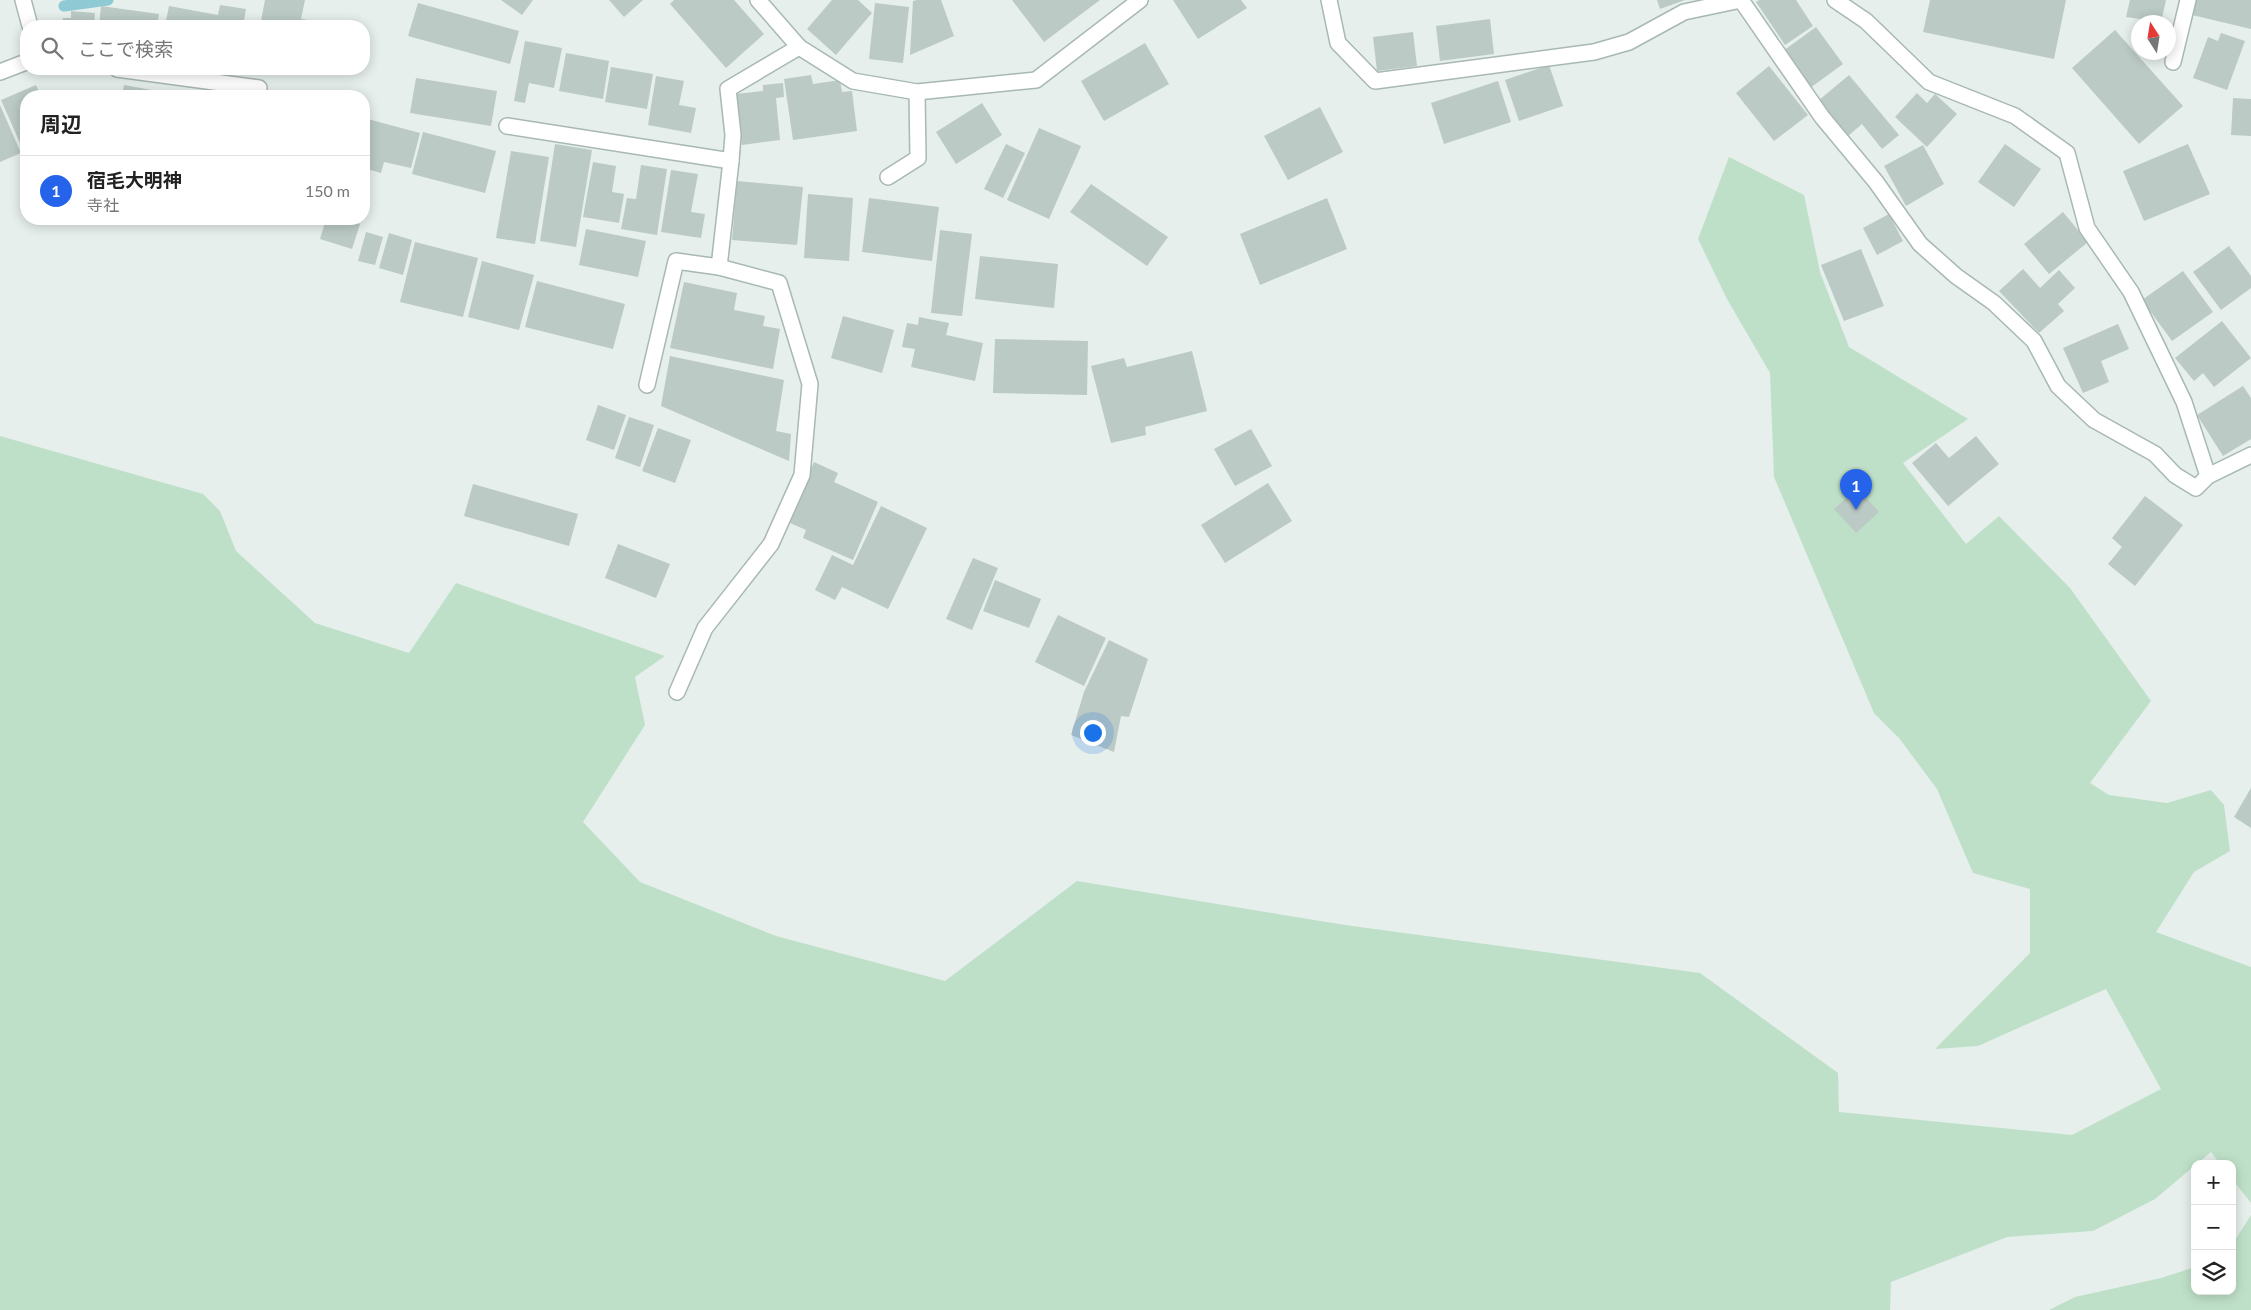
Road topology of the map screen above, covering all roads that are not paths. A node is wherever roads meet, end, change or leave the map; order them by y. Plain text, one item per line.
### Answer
1 (23, 0) edge
2 (758, 0) edge
3 (1140, 0) edge
4 (1329, 0) edge
5 (1835, 0) edge
6 (2188, 0) edge
7 (28, 20) edge
8 (799, 47) junction
9 (2173, 62) dead end
10 (20, 64) edge
11 (0, 72) edge
12 (162, 75) edge
13 (259, 88) dead end
14 (917, 92) junction
15 (507, 126) dead end
16 (731, 161) junction
17 (888, 177) dead end
18 (720, 267) junction
19 (647, 385) dead end
20 (2251, 455) edge
21 (2208, 476) junction
22 (677, 692) dead end

1 - 7 street
2 - 8 street
3 - 14 street
4 - 21 street
5 - 21 street
6 - 9 street
8 - 14 street
8 - 16 street
10 - 11 street
12 - 13 street
14 - 17 street
15 - 16 street
16 - 18 street
18 - 19 street
18 - 22 street
20 - 21 street

